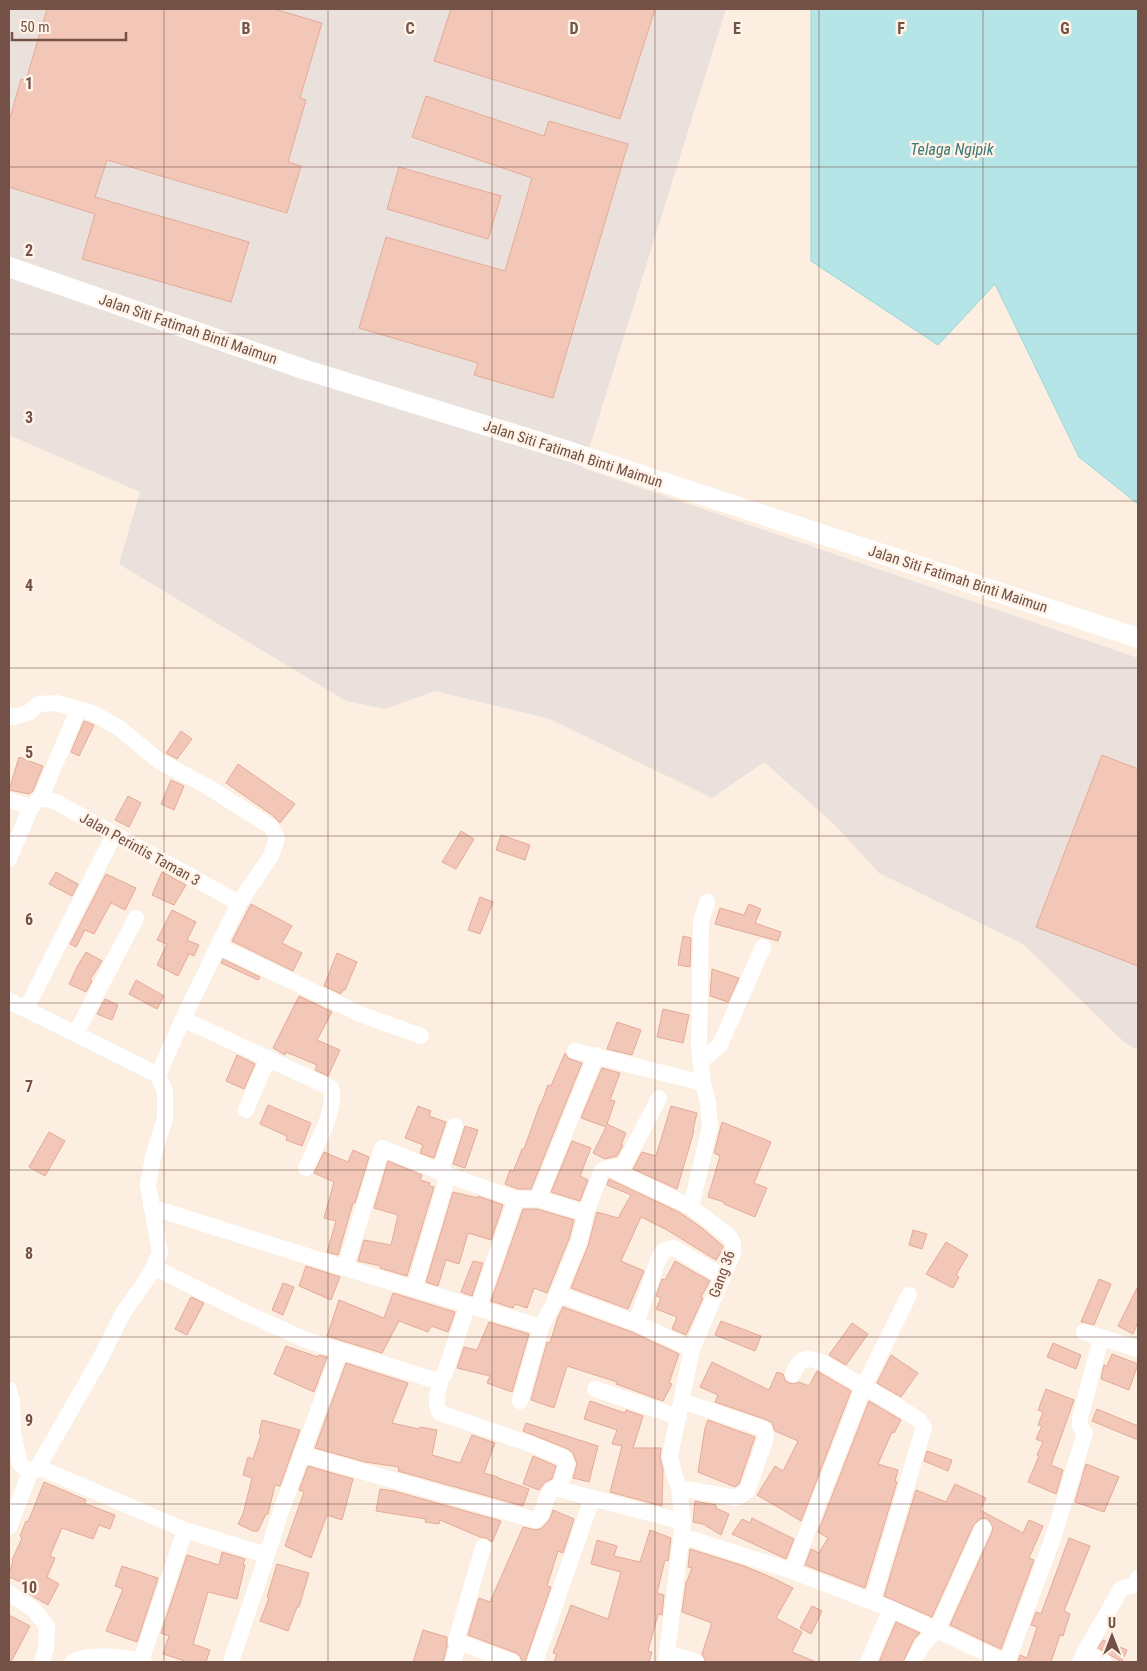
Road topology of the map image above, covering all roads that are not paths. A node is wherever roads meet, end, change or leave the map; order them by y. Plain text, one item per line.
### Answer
1 (9, 267) edge
2 (1138, 638) edge
3 (78, 710) junction
4 (10, 720) edge
5 (9, 800) edge
6 (36, 802) junction
7 (114, 835) junction
8 (9, 859) edge
9 (708, 902) dead end
10 (239, 903) junction
11 (136, 918) dead end
12 (218, 946) junction
13 (763, 947) dead end
14 (9, 1001) edge
15 (26, 1009) junction
16 (183, 1020) junction
17 (76, 1033) junction
18 (421, 1036) dead end
19 (575, 1051) dead end
20 (596, 1055) junction
21 (268, 1058) junction
22 (701, 1061) junction
23 (158, 1075) junction
24 (703, 1083) junction
25 (659, 1098) dead end
26 (246, 1110) dead end
27 (454, 1126) dead end
28 (306, 1168) dead end
29 (611, 1169) junction
30 (444, 1174) junction
31 (516, 1199) junction
32 (538, 1199) junction
33 (151, 1207) junction
34 (691, 1207) junction
35 (586, 1213) junction
36 (153, 1267) junction
37 (345, 1268) junction
38 (723, 1278) junction
39 (414, 1289) junction
40 (558, 1294) junction
41 (909, 1295) dead end
42 (473, 1306) junction
43 (636, 1323) junction
44 (541, 1327) junction
45 (1084, 1332) dead end
46 (1101, 1338) junction
47 (692, 1349) junction
48 (1138, 1349) edge
49 (340, 1351) junction
50 (793, 1374) dead end
51 (441, 1378) junction
52 (864, 1386) junction
53 (595, 1389) dead end
54 (9, 1390) edge
55 (520, 1401) dead end
56 (681, 1409) junction
57 (301, 1454) junction
58 (34, 1470) junction
59 (559, 1488) junction
60 (679, 1488) junction
61 (592, 1499) junction
62 (14, 1500) edge
63 (9, 1527) edge
64 (983, 1528) dead end
65 (682, 1529) junction
66 (185, 1530) junction
67 (483, 1547) dead end
68 (267, 1555) junction
69 (792, 1571) junction
70 (1138, 1581) edge
71 (9, 1593) edge
72 (872, 1601) junction
73 (892, 1609) junction
74 (938, 1630) junction
75 (459, 1642) junction
76 (667, 1658) edge
77 (1082, 1658) edge
78 (42, 1662) edge
79 (73, 1662) edge
80 (142, 1662) edge
81 (231, 1662) edge
82 (452, 1662) edge
83 (512, 1662) edge
84 (535, 1662) edge
85 (696, 1662) edge
86 (868, 1662) edge
87 (913, 1662) edge
88 (1006, 1662) edge
89 (1104, 1662) edge

1 - 2 street, Jalan Siti Fatimah Binti Maimun
3 - 4 street
3 - 6 street
3 - 10 street
5 - 6 street, Jalan Perintis Taman 3
6 - 7 street, Jalan Perintis Taman 3
6 - 8 street
7 - 10 street, Jalan Perintis Taman 3
7 - 15 street
9 - 22 street
10 - 12 street
11 - 17 street
12 - 16 street
12 - 18 street
13 - 22 street
14 - 15 street
15 - 17 street
16 - 21 street
16 - 23 street
17 - 23 street
19 - 20 street
20 - 24 street
20 - 32 street
21 - 26 street
21 - 28 street
22 - 24 street
23 - 33 street
24 - 34 street
25 - 29 street
27 - 30 street
29 - 34 street
29 - 35 street
30 - 31 street
30 - 37 street
30 - 39 street
31 - 32 street
31 - 42 street
32 - 35 street
33 - 36 street
33 - 37 street
34 - 38 street, Gang 36
35 - 40 street
36 - 49 street
36 - 58 street
37 - 39 street
38 - 43 street
38 - 47 street, Gang 36
39 - 42 street
40 - 43 street
40 - 44 street
41 - 52 street
42 - 44 street
42 - 51 street
43 - 47 street
44 - 55 street
45 - 46 street
46 - 48 street
46 - 88 street
47 - 56 street, Gang 36
49 - 51 street
49 - 57 street
50 - 52 street
51 - 59 street
52 - 69 street
52 - 72 street
53 - 56 street
54 - 58 street
56 - 60 street, Gang 36
56 - 60 street
57 - 59 street
57 - 68 street
58 - 62 street
58 - 66 street
59 - 61 street
60 - 65 street, Gang 36
61 - 65 street
61 - 84 street
62 - 63 street
64 - 74 street
65 - 69 street
65 - 76 street, Gang 36
66 - 68 street
66 - 80 street
67 - 75 street
68 - 81 street
69 - 72 street
70 - 77 street
71 - 78 street
72 - 73 street
73 - 74 street
73 - 86 street
74 - 87 street
74 - 88 street
75 - 82 street
75 - 83 street
76 - 85 street
77 - 89 street
79 - 80 street

